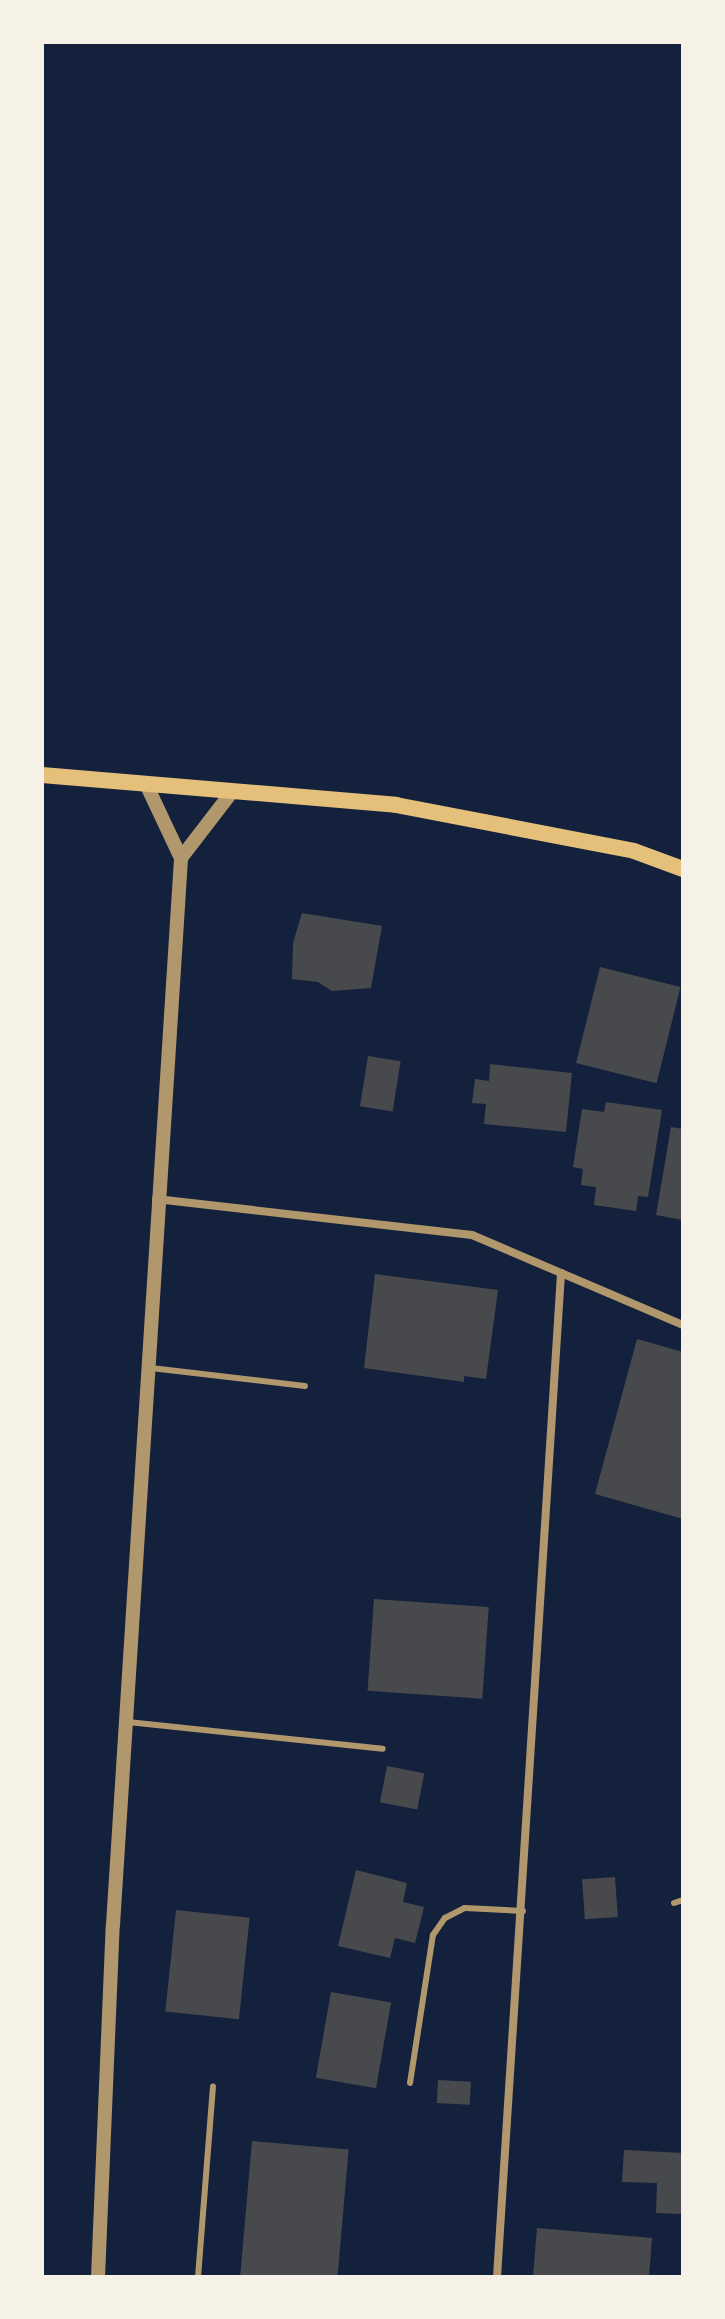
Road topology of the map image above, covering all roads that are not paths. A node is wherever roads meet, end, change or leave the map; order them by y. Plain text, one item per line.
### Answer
1 (42, 775) edge
2 (146, 784) junction
3 (231, 793) junction
4 (181, 858) junction
5 (683, 869) edge
6 (156, 1199) junction
7 (561, 1273) junction
8 (683, 1325) edge
9 (151, 1368) junction
10 (305, 1386) dead end
11 (125, 1722) junction
12 (383, 1749) dead end
13 (683, 1900) edge
14 (674, 1903) dead end
15 (523, 1911) junction
16 (410, 2083) dead end
17 (213, 2087) dead end
18 (98, 2277) edge
19 (198, 2277) edge
20 (497, 2277) edge

1 - 2 main road
2 - 3 main road
2 - 4 street
3 - 4 street
3 - 5 main road
4 - 6 street
6 - 7 street
6 - 9 street
7 - 8 street
7 - 15 street
9 - 10 lane
9 - 11 street
11 - 12 lane
11 - 18 street
13 - 14 lane
15 - 16 lane
15 - 20 street
17 - 19 lane

